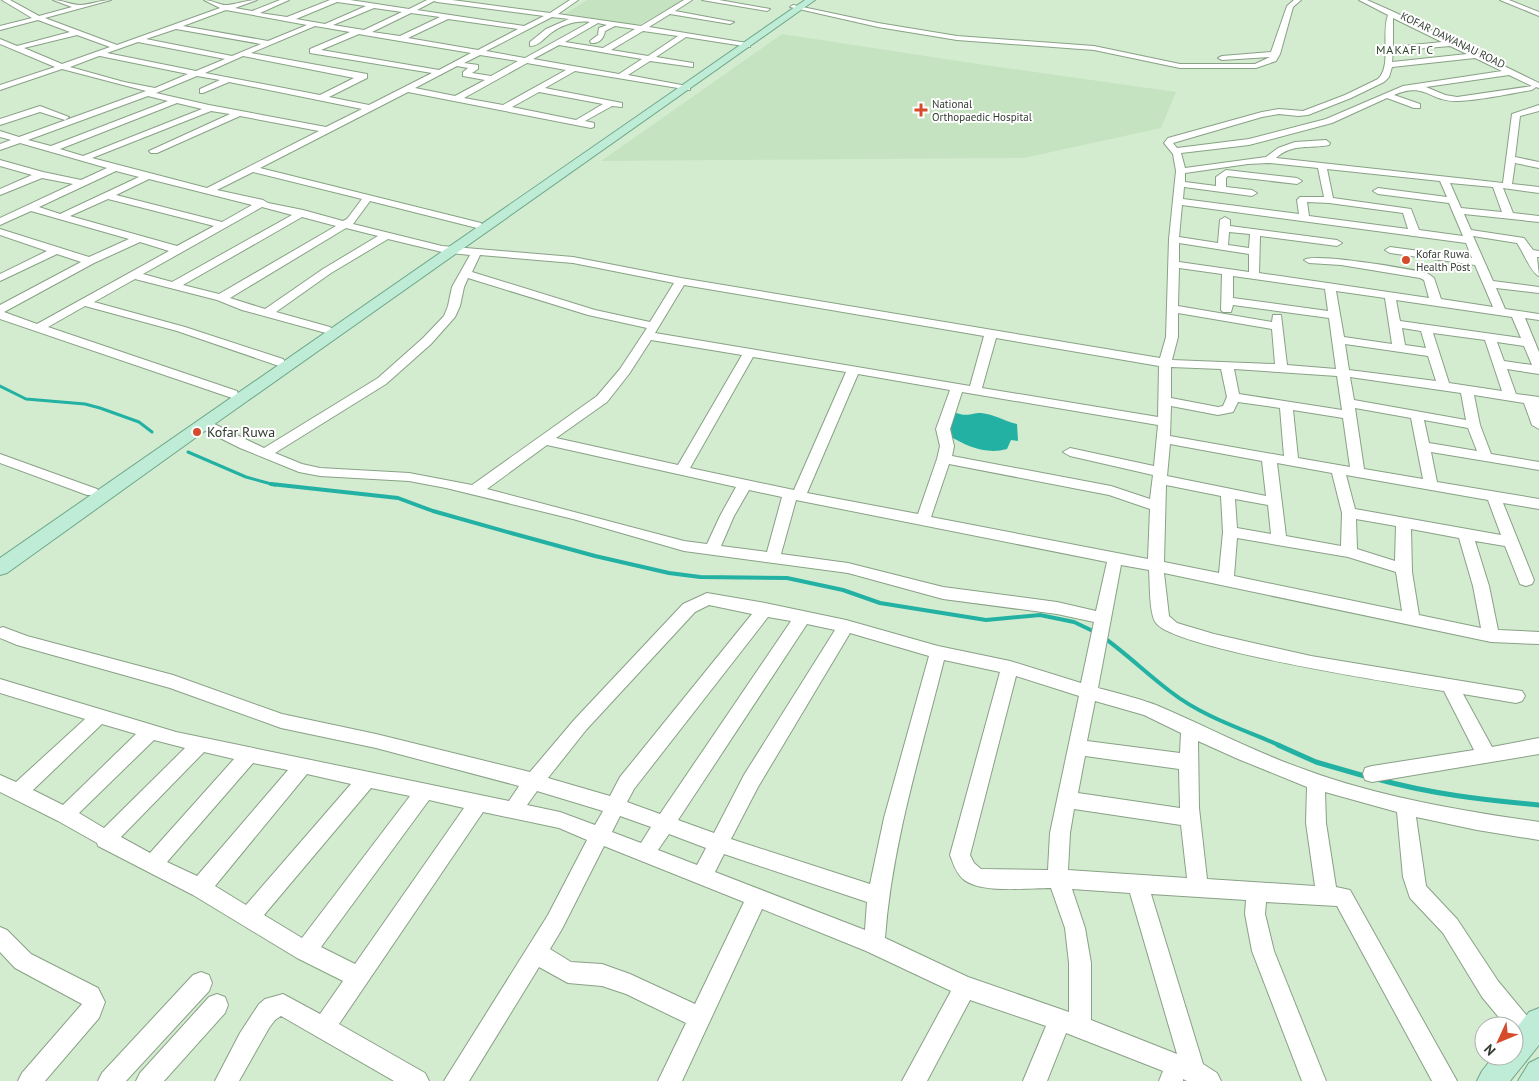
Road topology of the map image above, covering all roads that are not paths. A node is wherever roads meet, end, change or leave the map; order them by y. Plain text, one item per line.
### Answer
1 (5, 0) edge
2 (56, 0) edge
3 (108, 0) edge
4 (207, 0) edge
5 (254, 0) edge
6 (286, 0) edge
7 (337, 0) edge
8 (432, 0) edge
9 (437, 0) edge
10 (558, 0) edge
11 (689, 0) edge
12 (705, 0) edge
13 (743, 0) edge
14 (1298, 0) edge
15 (1362, 0) edge
16 (1367, 0) edge
17 (1503, 0) edge
18 (574, 1) edge
19 (736, 4) junction
20 (802, 4) edge
21 (372, 6) junction
22 (80, 7) junction
23 (226, 8) junction
24 (767, 9) dead end
25 (408, 12) junction
26 (667, 12) junction
27 (253, 13) junction
28 (1392, 13) junction
29 (1539, 14) edge
30 (551, 15) junction
31 (38, 18) junction
32 (446, 18) junction
33 (576, 18) junction
34 (288, 20) junction
35 (597, 22) junction
36 (730, 22) dead end
37 (315, 24) junction
38 (614, 24) junction
39 (325, 26) junction
40 (175, 27) junction
41 (0, 28) edge
42 (524, 28) junction
43 (641, 28) junction
44 (360, 32) junction
45 (76, 33) junction
46 (685, 35) junction
47 (400, 39) junction
48 (137, 40) junction
49 (0, 41) edge
50 (594, 41) dead end
51 (268, 43) junction
52 (558, 43) junction
53 (1454, 43) junction
54 (533, 44) dead end
55 (743, 45) junction
56 (585, 47) junction
57 (17, 48) junction
58 (116, 48) junction
59 (1390, 49) junction
60 (604, 50) junction
61 (313, 51) junction
62 (478, 52) junction
63 (100, 54) junction
64 (242, 54) junction
65 (1479, 56) junction
66 (233, 58) junction
67 (648, 59) junction
68 (526, 61) junction
69 (289, 62) junction
70 (388, 64) junction
71 (456, 64) junction
72 (553, 65) junction
73 (690, 65) dead end
74 (1388, 65) junction
75 (62, 67) junction
76 (573, 69) junction
77 (439, 72) junction
78 (1512, 72) junction
79 (196, 74) junction
80 (362, 77) junction
81 (620, 77) junction
82 (492, 79) junction
83 (228, 80) junction
84 (1416, 85) junction
85 (682, 87) junction
86 (1536, 87) edge
87 (0, 88) edge
88 (406, 89) junction
89 (538, 89) junction
90 (156, 90) junction
91 (203, 91) dead end
92 (147, 93) junction
93 (1387, 95) junction
94 (320, 98) junction
95 (456, 99) junction
96 (174, 101) junction
97 (1417, 106) dead end
98 (209, 108) junction
99 (370, 108) junction
100 (504, 108) junction
101 (1539, 108) edge
102 (238, 114) junction
103 (65, 117) dead end
104 (0, 122) edge
105 (576, 123) junction
106 (590, 125) dead end
107 (327, 130) junction
108 (0, 134) edge
109 (21, 140) junction
110 (1326, 143) dead end
111 (0, 147) edge
112 (52, 149) junction
113 (154, 151) dead end
114 (1175, 152) junction
115 (85, 158) junction
116 (1510, 159) junction
117 (1270, 160) junction
118 (0, 163) edge
119 (1539, 165) edge
120 (1322, 166) junction
121 (115, 168) junction
122 (252, 169) junction
123 (1182, 171) junction
124 (1373, 172) junction
125 (41, 175) junction
126 (149, 176) junction
127 (1251, 176) junction
128 (1444, 179) junction
129 (1297, 181) dead end
130 (81, 183) junction
131 (1180, 184) junction
132 (1497, 185) junction
133 (1508, 186) junction
134 (1221, 189) junction
135 (1539, 190) edge
136 (209, 191) junction
137 (1378, 191) junction
138 (0, 192) edge
139 (1252, 193) junction
140 (1402, 194) junction
141 (109, 196) junction
142 (368, 198) junction
143 (1329, 200) junction
144 (1451, 200) junction
145 (1178, 201) junction
146 (262, 203) junction
147 (1382, 207) junction
148 (30, 208) junction
149 (1226, 208) junction
150 (1456, 210) junction
151 (1253, 211) junction
152 (1408, 211) junction
153 (303, 214) junction
154 (1510, 216) junction
155 (61, 217) junction
156 (1304, 217) junction
157 (1539, 220) edge
158 (1333, 221) junction
159 (0, 222) edge
160 (345, 224) junction
161 (223, 225) junction
162 (477, 225) junction
163 (1225, 228) junction
164 (1384, 228) junction
165 (0, 232) edge
166 (1255, 232) junction
167 (1414, 232) junction
168 (387, 235) junction
169 (1468, 236) junction
170 (16, 237) junction
171 (1305, 238) junction
172 (139, 239) junction
173 (1174, 240) junction
174 (1337, 242) junction
175 (0, 245) edge
176 (1223, 246) junction
177 (448, 249) junction
178 (57, 250) junction
179 (178, 250) junction
180 (1390, 250) junction
181 (477, 252) junction
182 (1256, 252) junction
183 (1534, 253) edge
184 (90, 261) junction
185 (1340, 262) junction
186 (1479, 262) junction
187 (1173, 264) junction
188 (1396, 270) junction
189 (1228, 272) junction
190 (1310, 272) junction
191 (464, 273) junction
192 (1539, 273) edge
193 (134, 275) junction
194 (1254, 275) junction
195 (0, 278) edge
196 (681, 282) junction
197 (1488, 284) junction
198 (173, 286) junction
199 (1330, 286) junction
200 (1539, 290) edge
201 (1390, 295) junction
202 (221, 298) junction
203 (1229, 300) junction
204 (1436, 302) junction
205 (86, 303) junction
206 (1276, 307) junction
207 (1172, 308) junction
208 (0, 310) edge
209 (267, 312) junction
210 (1500, 312) junction
211 (1227, 313) dead end
212 (1517, 314) junction
213 (0, 315) edge
214 (1335, 315) junction
215 (1539, 317) edge
216 (1395, 324) junction
217 (1277, 326) junction
218 (38, 328) junction
219 (1426, 328) junction
220 (326, 329) junction
221 (651, 331) junction
222 (991, 332) junction
223 (1489, 336) junction
224 (1338, 340) junction
225 (1529, 343) junction
226 (1399, 348) junction
227 (750, 352) junction
228 (1433, 353) junction
229 (280, 362) junction
230 (1165, 363) junction
231 (1500, 364) junction
232 (1227, 365) junction
233 (1281, 368) junction
234 (1539, 368) edge
235 (854, 369) junction
236 (1344, 372) junction
237 (1443, 385) junction
238 (957, 388) junction
239 (1467, 389) junction
240 (975, 391) junction
241 (232, 394) junction
242 (1510, 396) junction
243 (1233, 397) junction
244 (1534, 400) edge
245 (1166, 401) junction
246 (1286, 406) junction
247 (1349, 409) junction
248 (1417, 416) junction
249 (1165, 422) junction
250 (204, 424) junction
251 (1473, 425) junction
252 (1539, 425) edge
253 (1162, 439) junction
254 (546, 440) junction
255 (1423, 446) junction
256 (1070, 452) dead end
257 (265, 453) junction
258 (1486, 457) junction
259 (0, 458) edge
260 (1269, 458) junction
261 (944, 459) junction
262 (1291, 462) junction
263 (1539, 466) edge
264 (1338, 470) junction
265 (681, 471) junction
266 (1358, 473) junction
267 (1160, 475) junction
268 (745, 484) junction
269 (1431, 486) junction
270 (475, 490) junction
271 (92, 492) junction
272 (1228, 493) junction
273 (794, 495) junction
274 (1494, 496) junction
275 (1274, 502) junction
276 (1539, 504) edge
277 (1157, 506) junction
278 (1349, 513) junction
279 (923, 520) junction
280 (1404, 523) junction
281 (1230, 532) junction
282 (1466, 535) junction
283 (1279, 540) junction
284 (1512, 542) junction
285 (712, 550) junction
286 (1349, 552) junction
287 (0, 556) edge
288 (773, 557) junction
289 (1115, 558) junction
290 (1156, 567) junction
291 (0, 568) edge
292 (1402, 568) junction
293 (1226, 580) junction
294 (1526, 580) dead end
295 (765, 609) junction
296 (803, 617) junction
297 (1412, 620) junction
298 (846, 626) junction
299 (1101, 628) junction
300 (3, 633) dead end
301 (1491, 636) junction
302 (1539, 638) edge
303 (938, 652) junction
304 (1010, 668) junction
305 (1450, 685) junction
306 (0, 686) edge
307 (1089, 690) junction
308 (1516, 696) dead end
309 (99, 716) junction
310 (1190, 728) junction
311 (151, 731) junction
312 (201, 744) junction
313 (1539, 746) edge
314 (1077, 747) junction
315 (250, 754) junction
316 (1488, 756) junction
317 (1188, 762) junction
318 (303, 766) junction
319 (1372, 774) dead end
320 (368, 779) junction
321 (532, 781) junction
322 (1316, 782) junction
323 (9, 788) edge
324 (425, 792) junction
325 (1066, 799) junction
326 (478, 802) junction
327 (615, 806) junction
328 (1406, 808) junction
329 (514, 810) junction
330 (65, 815) junction
331 (1189, 818) junction
332 (666, 823) junction
333 (1539, 831) edge
334 (601, 836) junction
335 (105, 840) junction
336 (718, 843) junction
337 (645, 854) junction
338 (152, 865) junction
339 (702, 876) junction
340 (1058, 879) junction
341 (1138, 885) junction
342 (200, 888) junction
343 (1198, 888) junction
344 (1257, 892) junction
345 (878, 896) junction
346 (1326, 897) junction
347 (757, 898) junction
348 (249, 917) junction
349 (0, 937) edge
350 (874, 944) junction
351 (305, 951) junction
352 (536, 953) junction
353 (359, 977) junction
354 (202, 983) dead end
355 (965, 987) junction
356 (218, 1006) dead end
357 (1507, 1016) edge
358 (700, 1018) junction
359 (1070, 1023) junction
360 (323, 1029) junction
361 (1504, 1066) edge
362 (1539, 1073) edge
363 (1188, 1075) edge
364 (30, 1081) edge
365 (110, 1081) edge
366 (148, 1081) edge
367 (227, 1081) edge
368 (417, 1081) edge
369 (456, 1081) edge
370 (670, 1081) edge
371 (914, 1081) edge
372 (1036, 1081) edge
373 (1314, 1081) edge
374 (1445, 1081) edge
375 (1492, 1081) edge
376 (1533, 1081) edge

1 - 31 street
2 - 22 street
3 - 22 street
4 - 23 street
5 - 23 street
6 - 27 street
7 - 21 street
7 - 34 street
8 - 25 street
9 - 30 street
10 - 18 street
11 - 26 street
12 - 19 street
13 - 19 street
14 - 20 street
15 - 28 street, KOFAR DAWANAU ROAD
16 - 86 street, KOFAR DAWANAU ROAD
17 - 29 street
18 - 30 street
19 - 24 street
20 - 55 main road
21 - 25 street
21 - 39 street
22 - 31 street
23 - 27 street
23 - 40 street
25 - 32 street
25 - 44 street
26 - 36 street
26 - 43 street
27 - 34 street
28 - 53 street, KOFAR DAWANAU ROAD
28 - 59 street
30 - 33 street
30 - 42 street
31 - 41 street
31 - 45 street
32 - 42 street
32 - 47 street
33 - 35 street
33 - 54 street
34 - 37 street
35 - 38 street
35 - 52 street
37 - 39 street
37 - 51 street
38 - 43 street
38 - 50 street
39 - 44 street
40 - 48 street
40 - 51 street
42 - 62 street
43 - 46 street
43 - 60 street
44 - 47 street
44 - 61 street
45 - 57 street
45 - 58 street
46 - 55 street
46 - 67 street
47 - 62 street
48 - 58 street
48 - 66 street
49 - 57 street
51 - 64 street
52 - 56 street
52 - 68 street
53 - 59 street
53 - 65 street, KOFAR DAWANAU ROAD
55 - 85 main road
56 - 60 street
56 - 72 street
57 - 75 street
58 - 63 street
59 - 74 street
60 - 67 street
61 - 69 street
61 - 70 street
62 - 68 street
62 - 71 street
63 - 75 street
63 - 79 street
64 - 66 street
64 - 69 street
65 - 74 street
65 - 78 street, KOFAR DAWANAU ROAD
66 - 79 street
67 - 73 street
67 - 81 street
68 - 72 street
68 - 82 street
69 - 80 street
70 - 77 street
70 - 80 street
71 - 77 street
71 - 82 street
72 - 76 street
74 - 114 street
75 - 87 street
75 - 90 street
76 - 81 street
76 - 89 street
77 - 88 street
78 - 84 street
78 - 86 street, KOFAR DAWANAU ROAD
79 - 83 street
79 - 90 street
80 - 94 street
81 - 85 street
82 - 95 street
83 - 91 street
83 - 94 street
84 - 86 street
84 - 93 street
85 - 162 main road
85 - 177 main road
88 - 95 street
88 - 99 street
89 - 100 street
89 - 105 street
90 - 92 street
92 - 96 street
92 - 109 street
93 - 97 street
93 - 114 street
94 - 99 street
95 - 100 street
96 - 98 street
96 - 112 street
98 - 102 street
98 - 115 street
99 - 107 street
100 - 105 street
101 - 116 street
102 - 107 street
102 - 113 street
103 - 104 street
105 - 106 street
107 - 122 street
108 - 109 street
109 - 111 street
109 - 112 street
110 - 117 street
112 - 115 street
114 - 123 street
115 - 121 street
116 - 119 street
116 - 133 street
117 - 120 street
117 - 123 street
118 - 125 street
120 - 124 street
120 - 143 street
121 - 126 street
121 - 130 street
122 - 136 street
122 - 142 street
123 - 131 street
124 - 128 street
124 - 137 street
125 - 130 street
125 - 138 street
126 - 136 street
126 - 141 street
127 - 129 street
127 - 134 street
127 - 139 street
128 - 132 street
128 - 144 street
130 - 148 street
131 - 134 street
131 - 145 street
132 - 133 street
132 - 154 street
133 - 135 street
134 - 139 street
136 - 146 street
137 - 140 street
137 - 147 street
139 - 151 street
140 - 144 street
140 - 152 street
141 - 155 street
141 - 161 street
142 - 160 street
142 - 162 street
143 - 147 street
143 - 156 street
144 - 150 street
145 - 149 street
145 - 173 street
146 - 153 street
146 - 161 street
147 - 152 street
148 - 155 street
148 - 159 street
149 - 151 street
149 - 163 street
150 - 154 street
150 - 169 street
151 - 156 street
152 - 167 street
153 - 160 street
153 - 198 street
154 - 157 street
155 - 172 street
156 - 158 street
158 - 164 street
158 - 174 street
160 - 168 street
160 - 202 street
161 - 179 street
162 - 177 main road
163 - 166 street
163 - 176 street
164 - 167 street
164 - 180 street
165 - 170 street
166 - 171 street
166 - 182 street
167 - 169 street
168 - 177 street
168 - 209 street
169 - 183 street
169 - 186 street
170 - 175 street
170 - 178 street
171 - 174 street
171 - 190 street
172 - 179 street
172 - 184 street
173 - 176 street
173 - 187 street
174 - 185 street
176 - 182 street
177 - 181 street
177 - 220 main road
177 - 250 main road
178 - 184 street
178 - 195 street
179 - 193 street
180 - 186 street
180 - 188 street
181 - 191 street
181 - 196 street
182 - 194 street
183 - 192 street
184 - 208 street
185 - 188 street
185 - 190 street
186 - 197 street
187 - 189 street
187 - 207 street
188 - 204 street
189 - 194 street
189 - 203 street
190 - 194 street
190 - 199 street
191 - 221 street
191 - 257 street
193 - 198 street
193 - 205 street
196 - 221 street
196 - 222 street
197 - 200 street
197 - 210 street
198 - 202 street
199 - 201 street
199 - 214 street
201 - 204 street
201 - 216 street
202 - 209 street
203 - 206 street
203 - 211 street
204 - 210 street
205 - 218 street
205 - 229 street
206 - 214 street
206 - 217 street
207 - 217 street
207 - 230 street
209 - 220 street
210 - 212 street
212 - 215 street
212 - 225 street
213 - 218 street
214 - 224 street
216 - 219 street
216 - 226 street
217 - 233 street
218 - 241 street
219 - 223 street
219 - 228 street
220 - 229 main road
221 - 227 street
221 - 254 street
222 - 230 street
222 - 240 street
223 - 225 street
223 - 231 street
224 - 226 street
224 - 236 street
225 - 234 street
226 - 228 street
227 - 235 street
227 - 265 street
228 - 237 street
229 - 241 main road
230 - 232 street
230 - 245 street
231 - 234 street
231 - 242 street
232 - 233 street
232 - 243 street
233 - 236 street
235 - 238 street
235 - 273 street
236 - 237 street
236 - 247 street
237 - 239 street
238 - 240 street
238 - 261 street
239 - 242 street
239 - 251 street
240 - 249 street
241 - 271 main road
242 - 244 street
243 - 245 street
243 - 246 street
244 - 252 street
245 - 249 street
246 - 247 street
246 - 262 street
247 - 248 street
247 - 266 street
248 - 251 street
248 - 255 street
249 - 253 street
250 - 257 street
250 - 291 main road
251 - 258 street
253 - 260 street
253 - 267 street
254 - 265 street
254 - 270 street
255 - 258 street
255 - 269 street
256 - 267 street
257 - 270 street
258 - 263 street
259 - 271 street
260 - 262 street
260 - 275 street
261 - 277 street
261 - 279 street
262 - 264 street
264 - 266 street
264 - 278 street
265 - 268 street
266 - 269 street
267 - 272 street
267 - 277 street
268 - 273 street
268 - 285 street
269 - 274 street
270 - 285 street
271 - 287 main road
272 - 275 street
272 - 281 street
273 - 279 street
273 - 288 street
274 - 276 street
274 - 284 street
275 - 283 street
277 - 290 street
278 - 280 street
278 - 286 street
279 - 289 street
280 - 282 street
280 - 292 street
281 - 283 street
281 - 293 street
282 - 284 street
282 - 301 street
283 - 286 street
284 - 294 street
285 - 288 street
286 - 292 street
288 - 299 street
289 - 290 street
289 - 299 street
290 - 293 street
290 - 305 street
292 - 297 street
293 - 297 street
295 - 296 street
295 - 321 street
295 - 327 street
296 - 298 street
296 - 332 street
297 - 301 street
298 - 303 street
298 - 336 street
299 - 307 street
300 - 321 street
301 - 302 street
303 - 304 street
303 - 345 street
304 - 307 street
304 - 340 street
305 - 308 street
305 - 316 street
306 - 309 street
307 - 310 street
307 - 314 street
309 - 311 street
309 - 323 street
310 - 317 street
310 - 322 street
311 - 312 street
311 - 330 street
312 - 315 street
312 - 335 street
313 - 316 street
314 - 317 street
314 - 325 street
315 - 318 street
315 - 338 street
316 - 319 street
317 - 331 street
318 - 320 street
318 - 342 street
320 - 324 street
320 - 348 street
321 - 327 street
321 - 329 street
322 - 328 street
322 - 346 street
323 - 330 street
324 - 326 street
324 - 351 street
325 - 331 street
325 - 340 street
326 - 329 street
326 - 353 street
327 - 332 street
327 - 334 street
328 - 333 street
328 - 357 street
329 - 334 street
330 - 335 street
331 - 343 street
332 - 336 street
332 - 337 street
334 - 337 street
334 - 352 street
335 - 338 street
336 - 339 street
336 - 345 street
337 - 339 street
338 - 342 street
339 - 347 street
340 - 341 street
340 - 359 street
341 - 343 street
341 - 363 street
342 - 348 street
343 - 344 street
344 - 346 street
344 - 373 street
345 - 350 street
346 - 374 street
347 - 350 street
347 - 358 street
348 - 351 street
349 - 364 street
350 - 355 street
351 - 353 street
352 - 358 street
352 - 369 street
353 - 360 street
354 - 365 street
355 - 359 street
355 - 371 street
356 - 366 street
358 - 370 street
359 - 363 street
359 - 372 street
360 - 367 street
360 - 368 street
361 - 375 main road
362 - 376 main road

